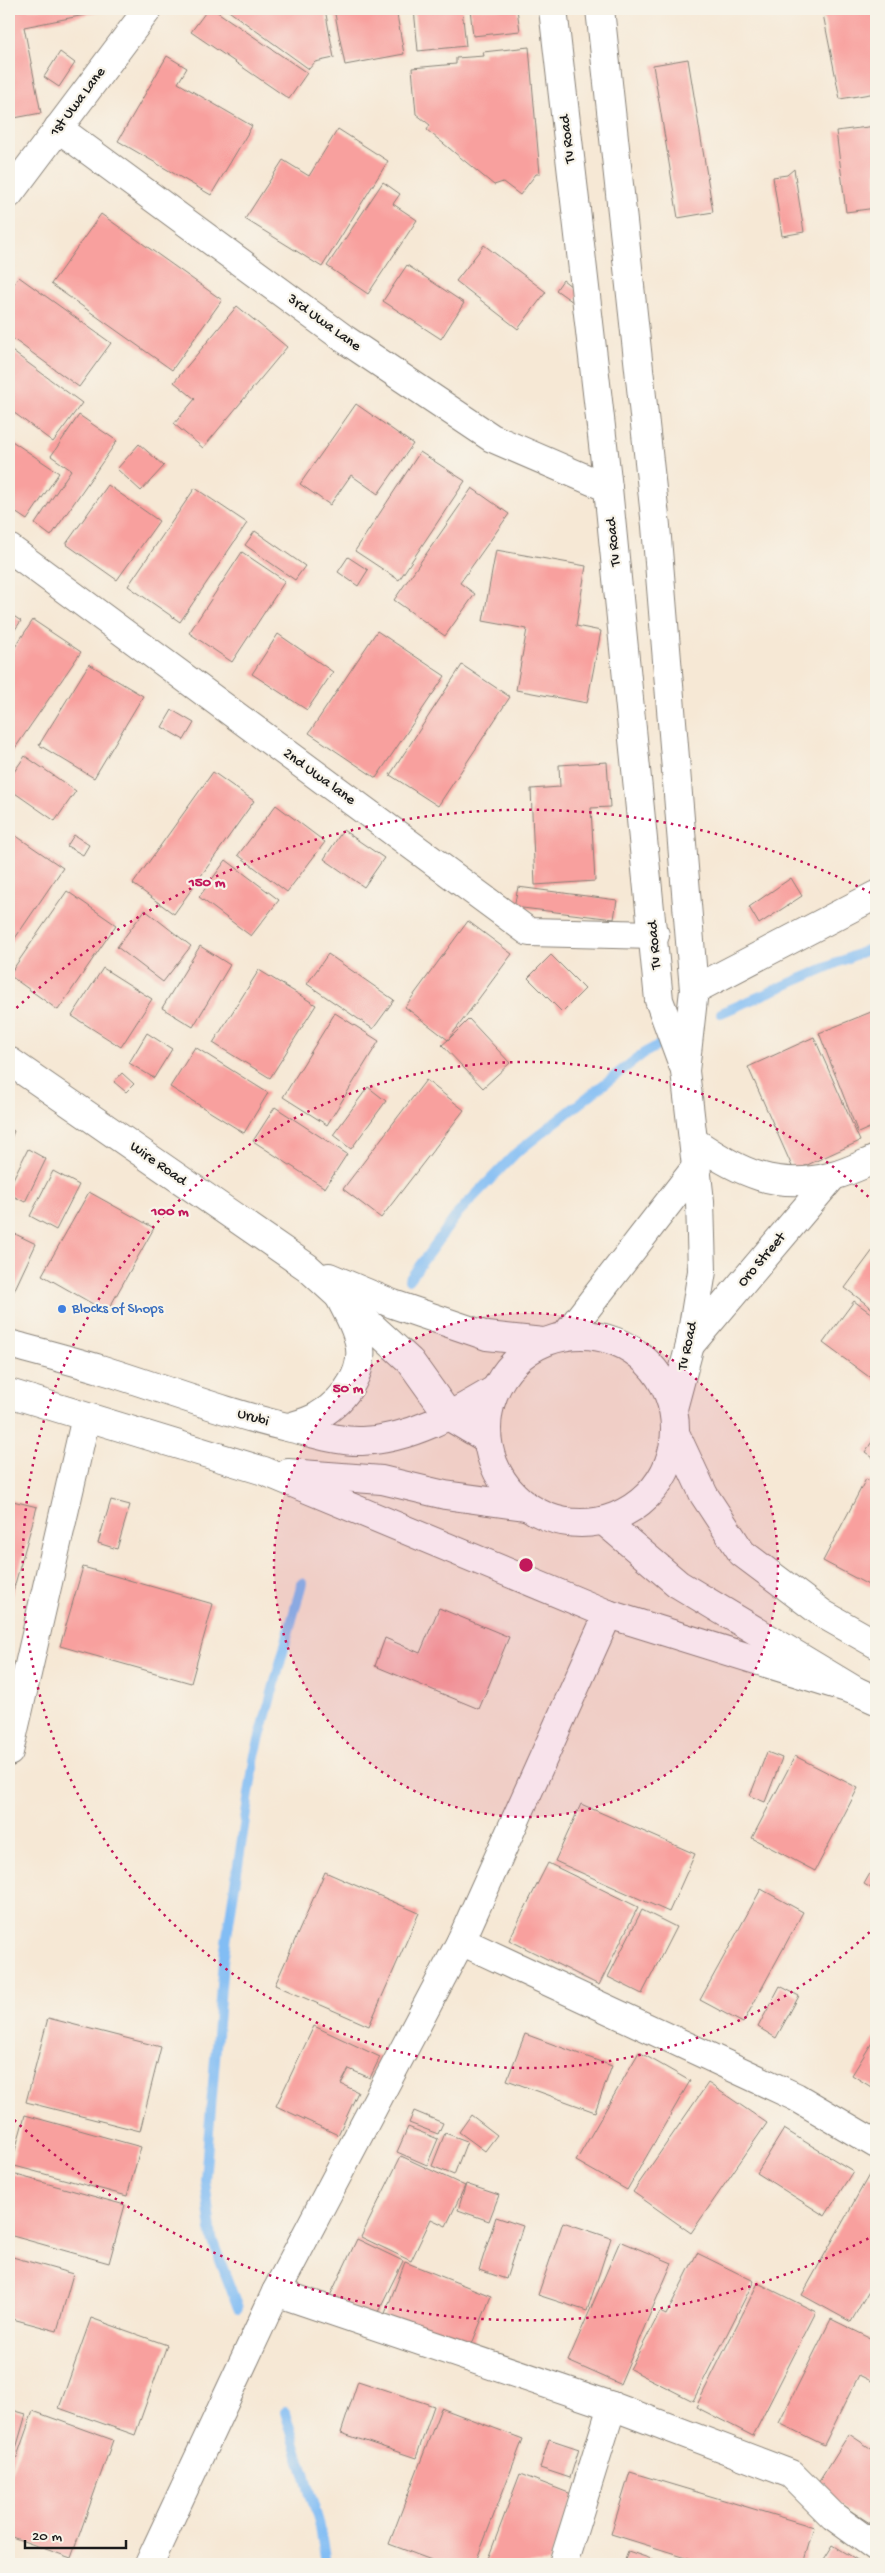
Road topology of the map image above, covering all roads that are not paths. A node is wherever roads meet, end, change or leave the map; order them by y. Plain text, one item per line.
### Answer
1 (148, 9) edge
2 (553, 9) edge
3 (600, 9) edge
4 (58, 128) junction
5 (9, 194) edge
6 (608, 488) junction
7 (9, 548) edge
8 (876, 895) edge
9 (654, 935) junction
10 (694, 990) junction
11 (9, 1061) edge
12 (686, 1071) junction
13 (696, 1154) junction
14 (876, 1159) edge
15 (833, 1176) junction
16 (307, 1267) junction
17 (339, 1296) junction
18 (555, 1338) junction
19 (9, 1344) edge
20 (690, 1345) junction
21 (494, 1390) junction
22 (9, 1393) edge
23 (674, 1405) junction
24 (86, 1416) junction
25 (450, 1417) junction
26 (289, 1427) junction
27 (676, 1435) junction
28 (487, 1439) junction
29 (264, 1471) junction
30 (526, 1506) junction
31 (604, 1521) junction
32 (608, 1614) junction
33 (876, 1644) edge
34 (866, 1695) edge
35 (9, 1752) edge
36 (461, 1941) junction
37 (876, 2144) edge
38 (276, 2292) junction
39 (612, 2406) junction
40 (876, 2547) edge
41 (149, 2564) edge
42 (563, 2564) edge

1 - 4 main road, 1st Uwa Lane
2 - 6 main road, Tv Road
3 - 10 main road, Tv Road
4 - 5 main road, 1st Uwa Lane
4 - 6 main road, 3rd Uwa Lane
6 - 9 main road, Tv Road
7 - 9 main road, 2nd Uwa lane
8 - 10 main road
9 - 12 main road, Tv Road
10 - 12 main road, Tv Road
11 - 16 main road, Wire Road
12 - 13 main road, Tv Road
13 - 15 main road, Oro Street
13 - 18 main road
13 - 20 main road, Tv Road
14 - 15 main road, Oro Street
15 - 20 main road, Oro Street
16 - 17 main road, Wire Road
16 - 18 main road, Wire Road
17 - 25 main road, Wire Road
17 - 26 main road
18 - 21 main road
18 - 23 main road, Wire Road
19 - 26 main road, Urubi
20 - 23 main road, Tv Road
21 - 25 main road, Urubi
21 - 28 main road
22 - 24 main road
23 - 27 main road
24 - 29 main road
24 - 35 main road
25 - 26 main road, Urubi
25 - 28 main road, Wire Road
27 - 31 main road
27 - 33 main road
28 - 30 main road
29 - 30 main road
29 - 32 main road
30 - 31 main road
31 - 34 main road
32 - 34 main road
32 - 36 main road
36 - 37 main road
36 - 38 main road
38 - 39 main road
38 - 41 main road
39 - 40 main road
39 - 42 main road

